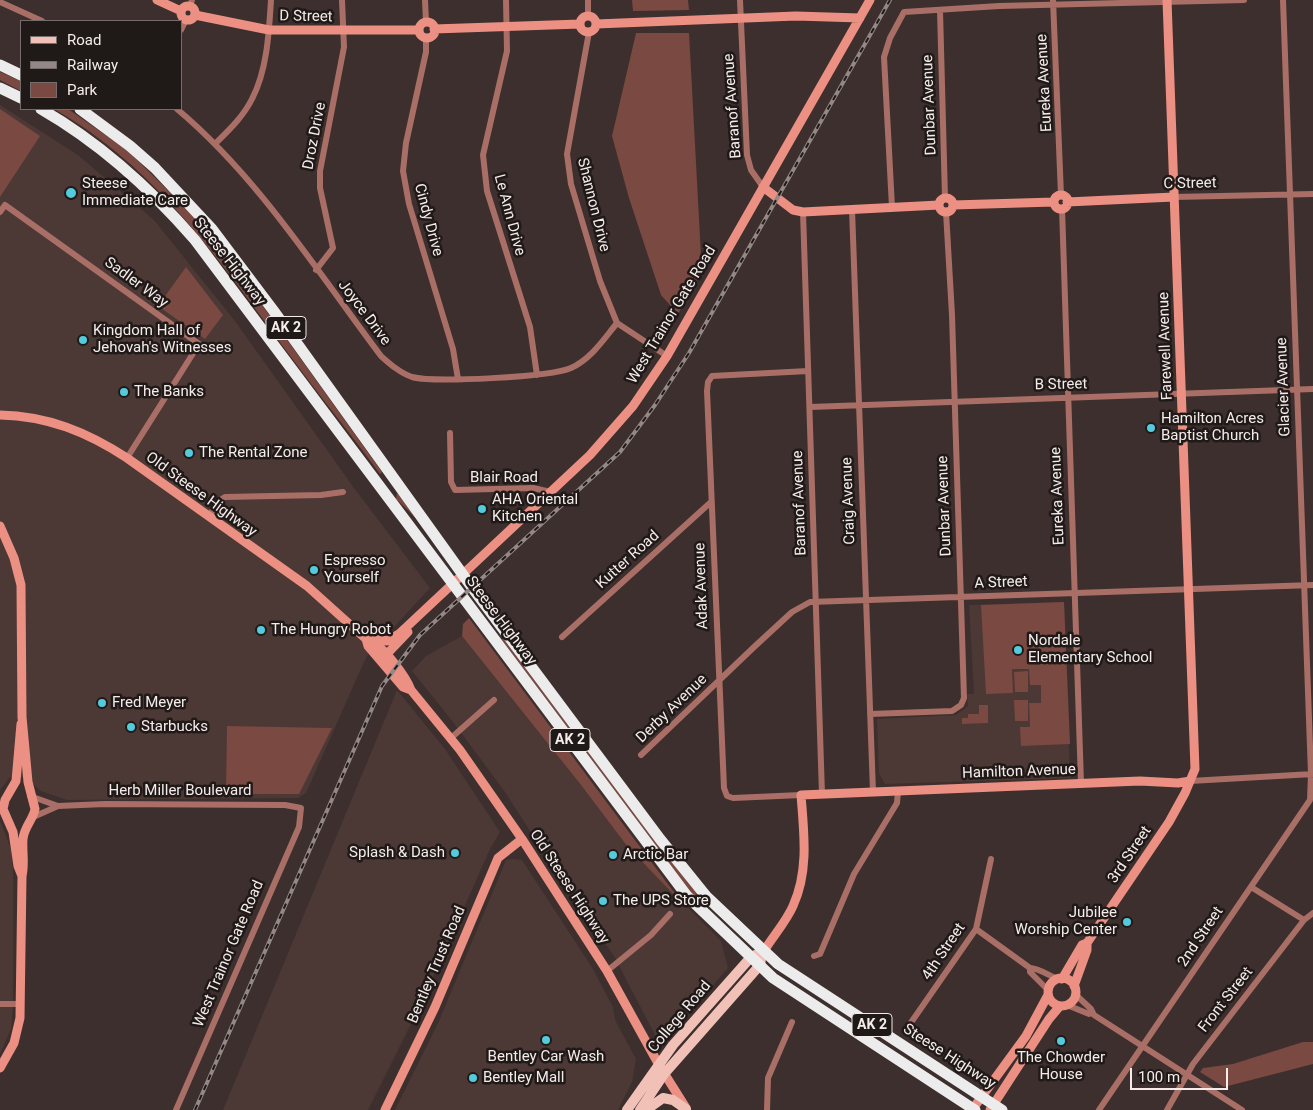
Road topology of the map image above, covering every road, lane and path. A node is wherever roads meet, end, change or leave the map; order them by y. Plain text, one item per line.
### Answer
1 (157, 0) edge
2 (271, 0) edge
3 (342, 0) edge
4 (425, 0) edge
5 (506, 0) edge
6 (588, 0) edge
7 (740, 0) edge
8 (870, 0) edge
9 (1244, 0) edge
10 (1283, 0) edge
11 (1167, 1) edge
12 (0, 2) edge
13 (1054, 2) edge
14 (190, 8) edge
15 (940, 10) junction
16 (588, 16) junction
17 (740, 18) junction
18 (860, 18) junction
19 (40, 20) edge
20 (186, 20) joint
21 (426, 22) junction
22 (580, 24) junction
23 (596, 24) junction
24 (507, 27) junction
25 (182, 28) edge
26 (434, 29) junction
27 (269, 30) junction
28 (419, 30) junction
29 (344, 31) junction
30 (589, 32) junction
31 (426, 37) junction
32 (0, 65) edge
33 (20, 75) edge
34 (0, 88) edge
35 (20, 98) edge
36 (42, 110) edge
37 (81, 110) edge
38 (178, 110) edge
39 (215, 144) junction
40 (763, 187) junction
41 (1291, 194) junction
42 (1313, 194) edge
43 (1174, 197) junction
44 (942, 202) junction
45 (1064, 202) junction
46 (953, 205) junction
47 (892, 208) junction
48 (852, 210) junction
49 (0, 212) edge
50 (803, 212) junction
51 (946, 212) junction
52 (316, 270) junction
53 (617, 323) junction
54 (667, 356) junction
55 (808, 371) junction
56 (537, 375) junction
57 (458, 379) junction
58 (1297, 390) junction
59 (1313, 390) edge
60 (1182, 394) junction
61 (1067, 397) junction
62 (955, 402) junction
63 (859, 405) junction
64 (810, 407) junction
65 (0, 415) edge
66 (450, 434) dead end
67 (127, 458) junction
68 (343, 492) dead end
69 (550, 492) junction
70 (711, 502) junction
71 (209, 517) junction
72 (0, 526) edge
73 (463, 575) junction
74 (454, 583) junction
75 (1304, 585) junction
76 (1313, 585) edge
77 (1189, 589) junction
78 (1073, 592) junction
79 (960, 597) junction
80 (866, 600) junction
81 (816, 601) junction
82 (416, 619) junction
83 (562, 637) dead end
84 (365, 640) junction
85 (386, 654) junction
86 (719, 681) junction
87 (411, 690) junction
88 (494, 700) dead end
89 (870, 714) junction
90 (22, 717) junction
91 (451, 738) junction
92 (641, 755) dead end
93 (1312, 774) edge
94 (1190, 781) junction
95 (1081, 783) junction
96 (898, 791) junction
97 (873, 792) junction
98 (822, 794) junction
99 (30, 795) junction
100 (727, 796) joint
101 (802, 796) junction
102 (5, 797) edge
103 (1311, 801) edge
104 (58, 806) junction
105 (301, 808) joint
106 (4, 815) edge
107 (31, 819) junction
108 (522, 839) junction
109 (991, 859) dead end
110 (22, 876) junction
111 (1251, 887) junction
112 (1313, 913) edge
113 (670, 914) dead end
114 (1304, 920) junction
115 (976, 929) junction
116 (1087, 943) junction
117 (764, 951) junction
118 (814, 956) dead end
119 (755, 961) junction
120 (1030, 968) junction
121 (607, 971) junction
122 (1060, 979) junction
123 (1074, 990) junction
124 (1048, 992) junction
125 (0, 1004) edge
126 (21, 1004) junction
127 (1064, 1005) junction
128 (1092, 1013) junction
129 (792, 1022) dead end
130 (910, 1024) dead end
131 (1142, 1046) junction
132 (0, 1068) edge
133 (662, 1070) junction
134 (1187, 1076) junction
135 (983, 1097) junction
136 (995, 1108) edge
137 (687, 1109) edge
138 (176, 1110) edge
139 (385, 1110) edge
140 (627, 1110) edge
141 (640, 1110) edge
142 (646, 1110) edge
143 (767, 1110) edge
144 (974, 1110) edge
145 (1099, 1110) edge
146 (1167, 1110) edge
147 (1242, 1110) edge

1 - 14 street, D Street
2 - 27 street
3 - 29 street, Droz Drive
4 - 21 street
5 - 24 street, Le Ann Drive
6 - 16 street
7 - 17 street, Baranof Avenue
8 - 18 street, West Trainor Gate Road
9 - 11 street
10 - 41 street, Glacier Avenue
11 - 13 street
11 - 43 street, Farewell Avenue
12 - 19 street
13 - 15 street
13 - 45 street, Eureka Avenue
14 - 20 street
14 - 27 street, D Street
15 - 44 street, Dunbar Avenue
15 - 47 street
16 - 22 street
16 - 23 street
17 - 18 street
17 - 23 street
17 - 40 street, Baranof Avenue
18 - 40 street, West Trainor Gate Road
20 - 25 street
21 - 26 street
21 - 28 street
22 - 24 street
22 - 30 street
23 - 30 street
24 - 26 street
24 - 56 street, Le Ann Drive
26 - 31 street
27 - 29 street, D Street
27 - 39 street
28 - 29 street, D Street
28 - 31 street
29 - 52 street, Droz Drive
30 - 53 street, Shannon Drive
31 - 57 street, Cindy Drive
32 - 33 highway
34 - 35 highway
36 - 74 highway, Steese Highway / AK 2
37 - 73 highway, Steese Highway / AK 2
38 - 39 street, Joyce Drive
39 - 52 street, Joyce Drive
40 - 50 street
40 - 54 street, West Trainor Gate Road
41 - 42 street, C Street
41 - 43 street, C Street
41 - 58 street, Glacier Avenue
43 - 45 street, C Street
43 - 60 street, Farewell Avenue
44 - 46 street
44 - 47 street
44 - 51 street
45 - 46 street
45 - 61 street, Eureka Avenue
46 - 51 street
47 - 48 street
48 - 50 street
48 - 63 street, Craig Avenue
49 - 67 street, Sadler Way
50 - 55 street, Baranof Avenue
51 - 62 street, Dunbar Avenue
52 - 57 street, Joyce Drive
53 - 54 street
53 - 56 street, Joyce Drive
54 - 69 street, West Trainor Gate Road
55 - 64 street, Baranof Avenue
55 - 70 street, Adak Avenue
56 - 57 street, Joyce Drive
58 - 59 street, B Street
58 - 60 street, B Street
58 - 75 street, Glacier Avenue
60 - 61 street, B Street
60 - 77 street, Farewell Avenue
61 - 62 street, B Street
61 - 78 street, Eureka Avenue
62 - 63 street, B Street
62 - 79 street, Dunbar Avenue
63 - 64 street, B Street
63 - 80 street, Craig Avenue
64 - 81 street, Baranof Avenue
65 - 67 street, Old Steese Highway
66 - 69 street, Blair Road
67 - 71 street, Old Steese Highway
68 - 71 street
69 - 73 street, West Trainor Gate Road
70 - 83 street, Kutter Road
70 - 86 street, Adak Avenue
71 - 84 street, Old Steese Highway
72 - 90 street
73 - 74 street, West Trainor Gate Road
73 - 117 highway, Steese Highway / AK 2
74 - 82 street, West Trainor Gate Road
74 - 119 highway, Steese Highway / AK 2
75 - 76 street, A Street
75 - 77 street, A Street
75 - 93 street, Glacier Avenue
77 - 78 street, A Street
77 - 94 street, Farewell Avenue
78 - 79 street, A Street
78 - 95 street, Eureka Avenue
79 - 80 street, A Street
79 - 89 street, Dunbar Avenue
80 - 81 street, A Street
80 - 89 street, Craig Avenue
81 - 86 street, A Street
81 - 98 street, Baranof Avenue
82 - 84 street, West Trainor Gate Road
82 - 85 street, West Trainor Gate Road
84 - 85 street
84 - 87 street, Old Steese Highway
85 - 87 street, Old Steese Highway
86 - 92 street, Derby Avenue
86 - 100 street, Adak Avenue
87 - 91 street, Old Steese Highway
88 - 91 street
89 - 97 street, Craig Avenue
90 - 99 street
90 - 102 street
91 - 108 street, Old Steese Highway
93 - 94 street, Hamilton Avenue
93 - 103 street, 2nd Street
94 - 95 street, Hamilton Avenue
94 - 116 street, 3rd Street
95 - 96 street, Hamilton Avenue
96 - 97 street, Hamilton Avenue
96 - 118 street
97 - 98 street, Hamilton Avenue
98 - 101 street, Hamilton Avenue
99 - 102 street, Herb Miller Boulevard
99 - 104 street, Herb Miller Boulevard
99 - 107 street
100 - 101 street, Hamilton Avenue
101 - 117 street, College Road
102 - 106 street
103 - 111 street, 2nd Street
104 - 105 street, Herb Miller Boulevard
104 - 107 street, Herb Miller Boulevard
105 - 138 street, West Trainor Gate Road
106 - 107 street, Herb Miller Boulevard
106 - 110 street
107 - 110 street
108 - 121 street, Old Steese Highway
108 - 139 street, Bentley Trust Road
109 - 115 street, 4th Street
110 - 126 street
111 - 114 street
111 - 131 street, 2nd Street
112 - 114 street, Front Street
113 - 121 street
114 - 134 street, Front Street
115 - 120 street
115 - 130 street, 4th Street
116 - 122 street, 3rd Street
116 - 123 street, 3rd Street
117 - 119 main road, College Road
117 - 135 highway, Steese Highway / AK 2
119 - 133 main road, College Road
119 - 144 highway, Steese Highway / AK 2
120 - 122 street
120 - 124 street
121 - 133 street, Old Steese Highway
122 - 123 street
122 - 124 street
123 - 127 street
123 - 128 street
124 - 127 street
124 - 135 street
125 - 126 street
126 - 132 street
127 - 128 street
127 - 136 street
128 - 131 street
129 - 143 street
131 - 134 street
131 - 145 street, 2nd Street
133 - 137 street, Old Steese Highway
133 - 140 main road, College Road
133 - 141 main road, College Road
134 - 146 street, Front Street
134 - 147 street
135 - 136 highway, Steese Highway / AK 2
135 - 144 street
137 - 142 main road

